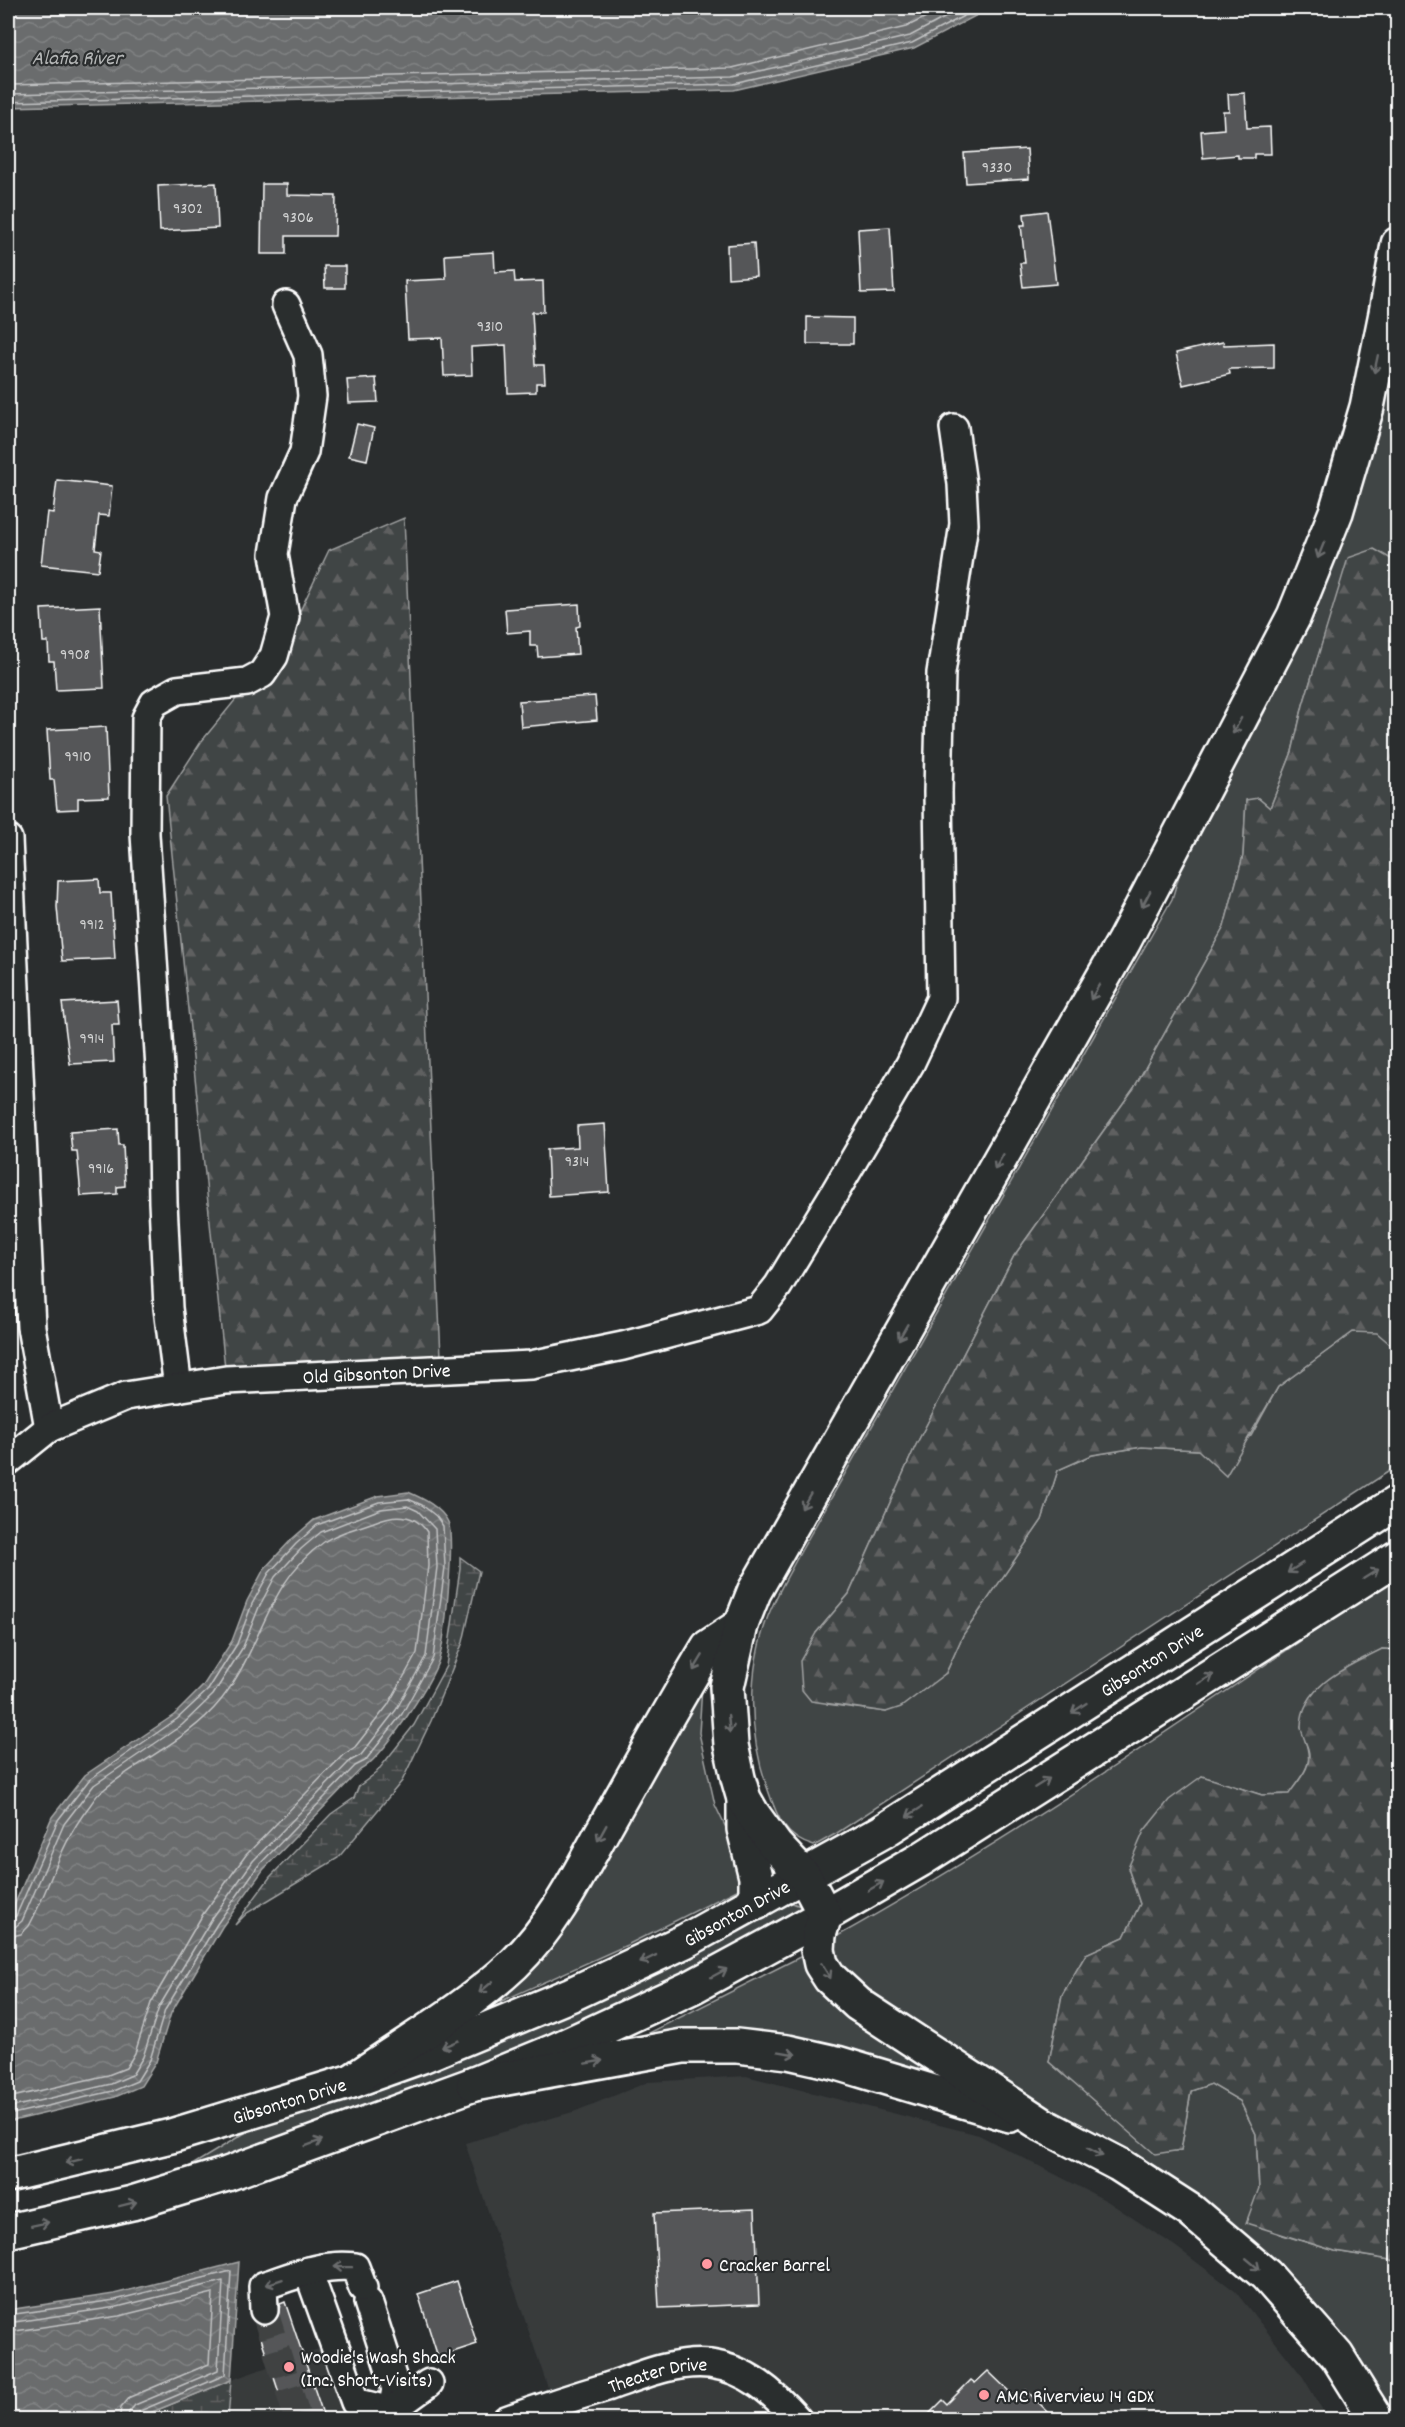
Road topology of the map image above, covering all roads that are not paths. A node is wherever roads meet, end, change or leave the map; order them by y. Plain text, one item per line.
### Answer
1 (1398, 244) edge
2 (286, 305) dead end
3 (954, 428) dead end
4 (8, 839) edge
5 (178, 1388) junction
6 (50, 1428) junction
7 (8, 1461) edge
8 (1398, 1502) edge
9 (1398, 1557) edge
10 (741, 1625) junction
11 (744, 1799) junction
12 (804, 1877) junction
13 (756, 1903) junction
14 (825, 1916) junction
15 (352, 2081) junction
16 (474, 2084) junction
17 (1043, 2125) junction
18 (8, 2175) edge
19 (8, 2231) edge
20 (308, 2271) junction
21 (264, 2310) tunnel mouth
22 (429, 2383) dead end
23 (388, 2417) edge
24 (506, 2420) edge
25 (798, 2420) edge
26 (1377, 2420) edge

1 -> 10 main road
2 - 5 street
3 - 5 street, Old Gibsonton Drive
4 - 6 street
5 - 6 street, Old Gibsonton Drive
6 - 7 street, Old Gibsonton Drive
8 -> 12 main road, Gibsonton Drive
14 -> 9 main road
10 -> 11 main road
10 -> 15 main road
11 - 12 main road
11 - 13 main road
12 - 13 main road, Gibsonton Drive
12 - 14 main road
13 -> 15 main road, Gibsonton Drive
16 -> 14 main road
14 -> 17 main road
15 -> 18 main road, Gibsonton Drive
16 -> 17 main road
19 -> 16 main road
17 -> 26 main road
20 -> 21 street
20 - 23 street
23 -> 20 street
22 - 23 street
24 - 25 street, Theater Drive

